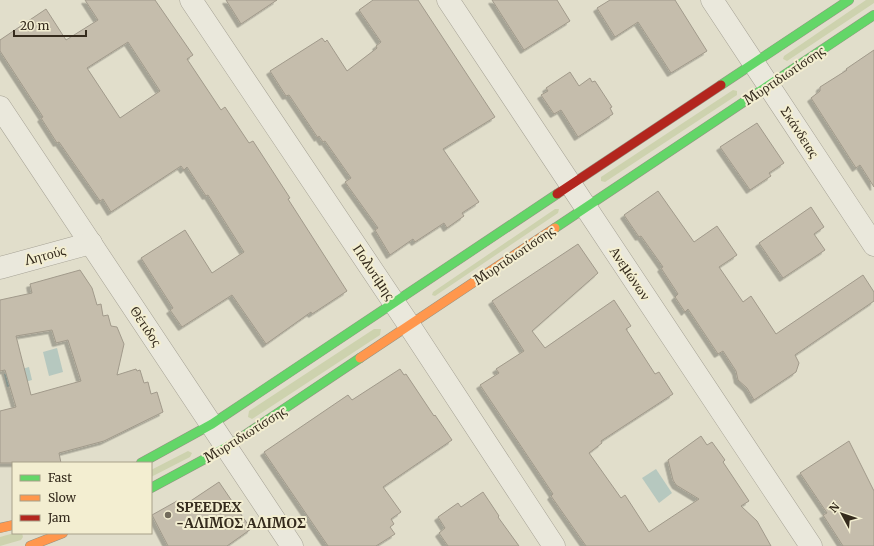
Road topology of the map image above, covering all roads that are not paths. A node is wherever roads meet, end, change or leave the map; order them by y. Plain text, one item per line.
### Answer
1 (191, 0) edge
2 (448, 0) edge
3 (712, 0) edge
4 (849, 0) edge
5 (874, 15) edge
6 (754, 64) junction
7 (769, 85) junction
8 (0, 107) edge
9 (572, 185) junction
10 (586, 206) junction
11 (91, 243) junction
12 (874, 245) edge
13 (0, 268) edge
14 (394, 303) junction
15 (409, 326) junction
16 (212, 424) junction
17 (227, 447) junction
18 (143, 462) edge
19 (152, 487) edge
20 (12, 524) edge
21 (0, 528) edge
22 (60, 534) edge
23 (36, 542) edge
24 (292, 546) edge
25 (554, 546) edge
26 (811, 546) edge

1 - 14 street, Πολυτίμης
2 - 9 street, Ανεμώνων
3 - 6 street, Σκάνδειας
4 - 6 street, Μυρτιδιωτίσσης
5 - 7 street, Μυρτιδιωτίσσης
6 - 7 street, Σκάνδειας
6 - 9 street, Μυρτιδιωτίσσης
7 - 10 street, Μυρτιδιωτίσσης
7 - 12 street, Σκάνδειας
8 - 11 street, Θέτιδος
9 - 10 street, Ανεμώνων
9 - 14 street, Μυρτιδιωτίσσης
10 - 15 street, Μυρτιδιωτίσσης
10 - 26 street, Ανεμώνων
11 - 13 street, Λητούς
11 - 16 street, Θέτιδος
14 - 15 street, Πολυτίμης
14 - 16 street, Μυρτιδιωτίσσης
15 - 17 street, Μυρτιδιωτίσσης
15 - 25 street, Πολυτίμης
16 - 17 street, Θέτιδος
16 - 18 street, Μυρτιδιωτίσσης
17 - 19 street, Μυρτιδιωτίσσης
17 - 24 street, Θέτιδος
20 - 21 street
22 - 23 street

